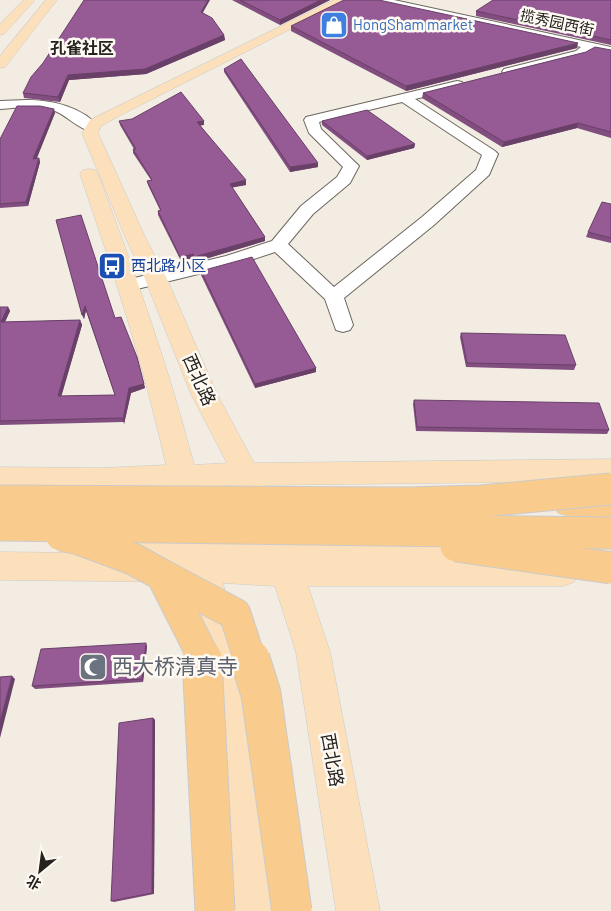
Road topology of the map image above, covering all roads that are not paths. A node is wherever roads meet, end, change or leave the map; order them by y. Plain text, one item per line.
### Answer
1 (30, 0) edge
2 (52, 0) edge
3 (331, 0) edge
4 (343, 0) edge
5 (380, 0) edge
6 (398, 0) edge
7 (0, 31) edge
8 (590, 46) junction
9 (611, 46) edge
10 (611, 50) edge
11 (0, 64) edge
12 (492, 76) edge
13 (475, 80) edge
14 (404, 98) junction
15 (0, 104) edge
16 (88, 124) junction
17 (278, 245) junction
18 (156, 279) junction
19 (129, 285) junction
20 (334, 297) junction
21 (342, 325) dead end
22 (611, 470) edge
23 (0, 478) edge
24 (251, 485) junction
25 (184, 487) junction
26 (611, 489) edge
27 (611, 497) edge
28 (0, 501) edge
29 (466, 502) junction
30 (611, 506) edge
31 (0, 525) edge
32 (355, 531) junction
33 (611, 533) edge
34 (0, 540) edge
35 (611, 551) edge
36 (201, 556) junction
37 (282, 558) junction
38 (0, 566) edge
39 (611, 570) edge
40 (162, 575) junction
41 (215, 911) edge
42 (250, 911) edge
43 (292, 911) edge
44 (358, 911) edge

1 - 7 main road
2 - 11 main road
3 - 16 main road
4 - 16 main road
5 - 8 street, 揽秀园西街
6 - 9 street, 揽秀园西街
8 - 10 street, 揽秀园西街
8 - 12 street
13 - 14 street
14 - 17 street
14 - 20 street
15 - 16 street
16 - 18 main road, 西北路
16 - 19 main road, 西北路
17 - 18 street
17 - 20 street
18 - 19 street
18 - 24 main road, 西北路
19 - 25 main road, 西北路
20 - 21 street
22 - 24 main road
23 - 25 main road
24 - 25 main road
24 - 27 main road
24 - 37 main road, 西北路
25 - 36 main road, 西北路
26 - 29 highway, bridge
28 - 29 highway, bridge
29 - 30 highway, bridge
31 - 32 highway, bridge
31 - 40 highway, bridge
32 - 33 highway, bridge
32 - 39 highway, bridge
34 - 36 main road
35 - 37 main road
36 - 37 main road
36 - 38 main road
36 - 42 main road, 西北路
37 - 39 main road
37 - 44 main road, 西北路
40 - 41 highway, bridge
40 - 43 highway, bridge

